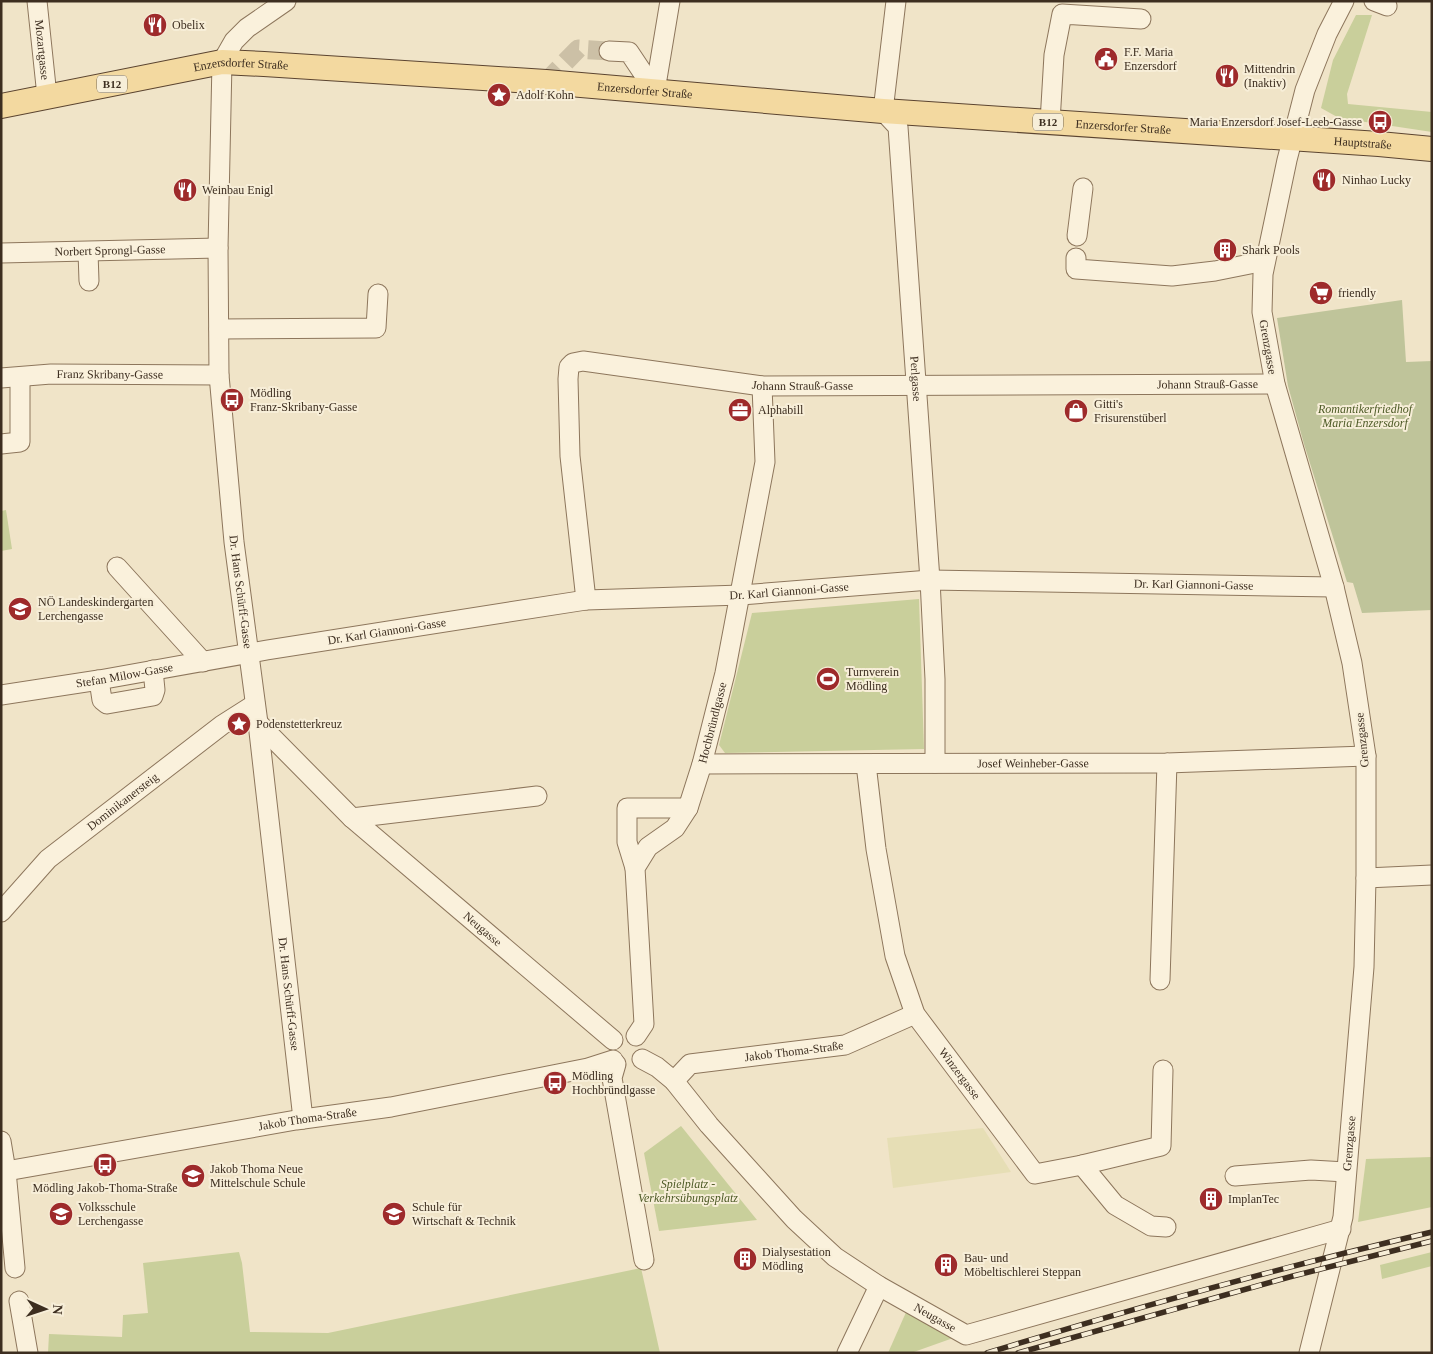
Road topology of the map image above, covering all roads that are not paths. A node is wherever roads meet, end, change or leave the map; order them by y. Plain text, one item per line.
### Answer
1 (37, 1) edge
2 (286, 1) edge
3 (670, 1) edge
4 (896, 1) edge
5 (1344, 1) edge
6 (1140, 19) dead end
7 (609, 51) tunnel mouth
8 (222, 62) junction
9 (655, 91) junction
10 (47, 96) junction
11 (1, 106) edge
12 (883, 110) junction
13 (1050, 122) junction
14 (1292, 138) junction
15 (1432, 149) edge
16 (1083, 188) dead end
17 (1077, 236) dead end
18 (218, 248) junction
19 (88, 252) junction
20 (1, 253) edge
21 (1076, 258) dead end
22 (1265, 261) junction
23 (89, 281) dead end
24 (378, 294) dead end
25 (219, 329) junction
26 (219, 375) junction
27 (20, 377) junction
28 (1, 378) edge
29 (1275, 384) junction
30 (762, 386) junction
31 (916, 386) junction
32 (1, 444) edge
33 (117, 567) dead end
34 (930, 580) junction
35 (1334, 587) junction
36 (741, 595) junction
37 (586, 600) junction
38 (248, 654) junction
39 (203, 662) junction
40 (153, 670) junction
41 (98, 680) junction
42 (1, 695) edge
43 (255, 704) junction
44 (258, 724) junction
45 (1366, 756) junction
46 (935, 763) junction
47 (1167, 763) junction
48 (702, 764) junction
49 (866, 764) junction
50 (537, 796) dead end
51 (688, 808) junction
52 (352, 818) junction
53 (636, 868) junction
54 (1432, 875) edge
55 (1366, 878) junction
56 (1, 912) edge
57 (1160, 980) dead end
58 (915, 1014) junction
59 (636, 1036) junction
60 (613, 1040) junction
61 (642, 1059) junction
62 (614, 1062) junction
63 (1163, 1070) dead end
64 (674, 1081) junction
65 (302, 1119) junction
66 (1, 1141) edge
67 (1082, 1165) junction
68 (4, 1171) edge
69 (1346, 1172) junction
70 (1234, 1176) dead end
71 (1166, 1228) dead end
72 (1341, 1229) junction
73 (644, 1260) dead end
74 (10, 1261) edge
75 (879, 1286) junction
76 (19, 1301) dead end
77 (28, 1353) edge
78 (847, 1353) edge
79 (1309, 1353) edge

1 - 10 street, Mozartgasse
2 - 8 street
3 - 9 street
4 - 12 street
5 - 14 street, Grenzgasse
6 - 13 street
7 - 9 street
8 - 9 main road, Enzersdorfer Straße / B12
8 - 10 main road, Enzersdorfer Straße / B12
8 - 18 street, Dr. Hans Schürff-Gasse
9 - 12 main road, Enzersdorfer Straße / B12
10 - 11 main road, Enzersdorfer Straße / B12
12 - 13 main road, Enzersdorfer Straße / B12
12 - 31 street, Perlgasse
13 - 14 main road, Enzersdorfer Straße / B12
14 - 15 main road, Hauptstraße / B12
14 - 22 street, Grenzgasse
16 - 17 street
18 - 19 street, Norbert Sprongl-Gasse
18 - 25 street, Dr. Hans Schürff-Gasse
19 - 20 street, Norbert Sprongl-Gasse
19 - 23 street
21 - 22 street
22 - 29 street, Grenzgasse
24 - 25 street
25 - 26 street, Dr. Hans Schürff-Gasse
26 - 27 street, Franz Skribany-Gasse
26 - 38 street, Dr. Hans Schürff-Gasse
27 - 28 street, Franz Skribany-Gasse
27 - 32 street
29 - 31 street, Johann Strauß-Gasse
29 - 35 street, Grenzgasse
30 - 31 street, Johann Strauß-Gasse
30 - 36 street, Hochbründlgasse
30 - 37 street, Johann Strauß-Gasse
31 - 34 street, Perlgasse
33 - 39 street
34 - 35 street, Dr. Karl Giannoni-Gasse
34 - 36 street, Dr. Karl Giannoni-Gasse
34 - 46 street, Perlgasse
35 - 45 street, Grenzgasse
36 - 37 street, Dr. Karl Giannoni-Gasse
36 - 48 street, Hochbründlgasse
37 - 38 street, Dr. Karl Giannoni-Gasse
38 - 39 street, Stefan Milow-Gasse
38 - 43 street, Dr. Hans Schürff-Gasse
39 - 40 street, Stefan Milow-Gasse
40 - 41 street, Stefan Milow-Gasse
40 - 41 street
41 - 42 street, Stefan Milow-Gasse
43 - 44 street, Dr. Hans Schürff-Gasse
43 - 56 street, Dominikanersteig
44 - 52 street, Neugasse
44 - 65 street, Dr. Hans Schürff-Gasse
45 - 47 street, Josef Weinheber-Gasse
45 - 55 street, Grenzgasse
46 - 47 street, Josef Weinheber-Gasse
46 - 49 street, Josef Weinheber-Gasse
47 - 57 street
48 - 49 street, Josef Weinheber-Gasse
48 - 51 street, Hochbründlgasse
49 - 58 street, Winzergasse
50 - 52 street
51 - 53 street, Hochbründlgasse
51 - 53 street
52 - 60 street, Neugasse
53 - 59 street
54 - 55 street
55 - 69 street, Grenzgasse
58 - 64 street, Jakob Thoma-Straße
58 - 67 street, Winzergasse
59 - 60 street
59 - 61 street
60 - 62 street
61 - 62 street
61 - 64 street, Neugasse
62 - 65 street, Jakob Thoma-Straße
62 - 73 street
63 - 67 street, Winzergasse
64 - 75 street, Neugasse
65 - 68 street, Jakob Thoma-Straße
66 - 68 street
67 - 71 street
68 - 74 street
69 - 70 street
69 - 72 street, Grenzgasse
72 - 75 street, Neugasse
72 - 79 street, Grenzgasse
75 - 78 street
76 - 77 street

